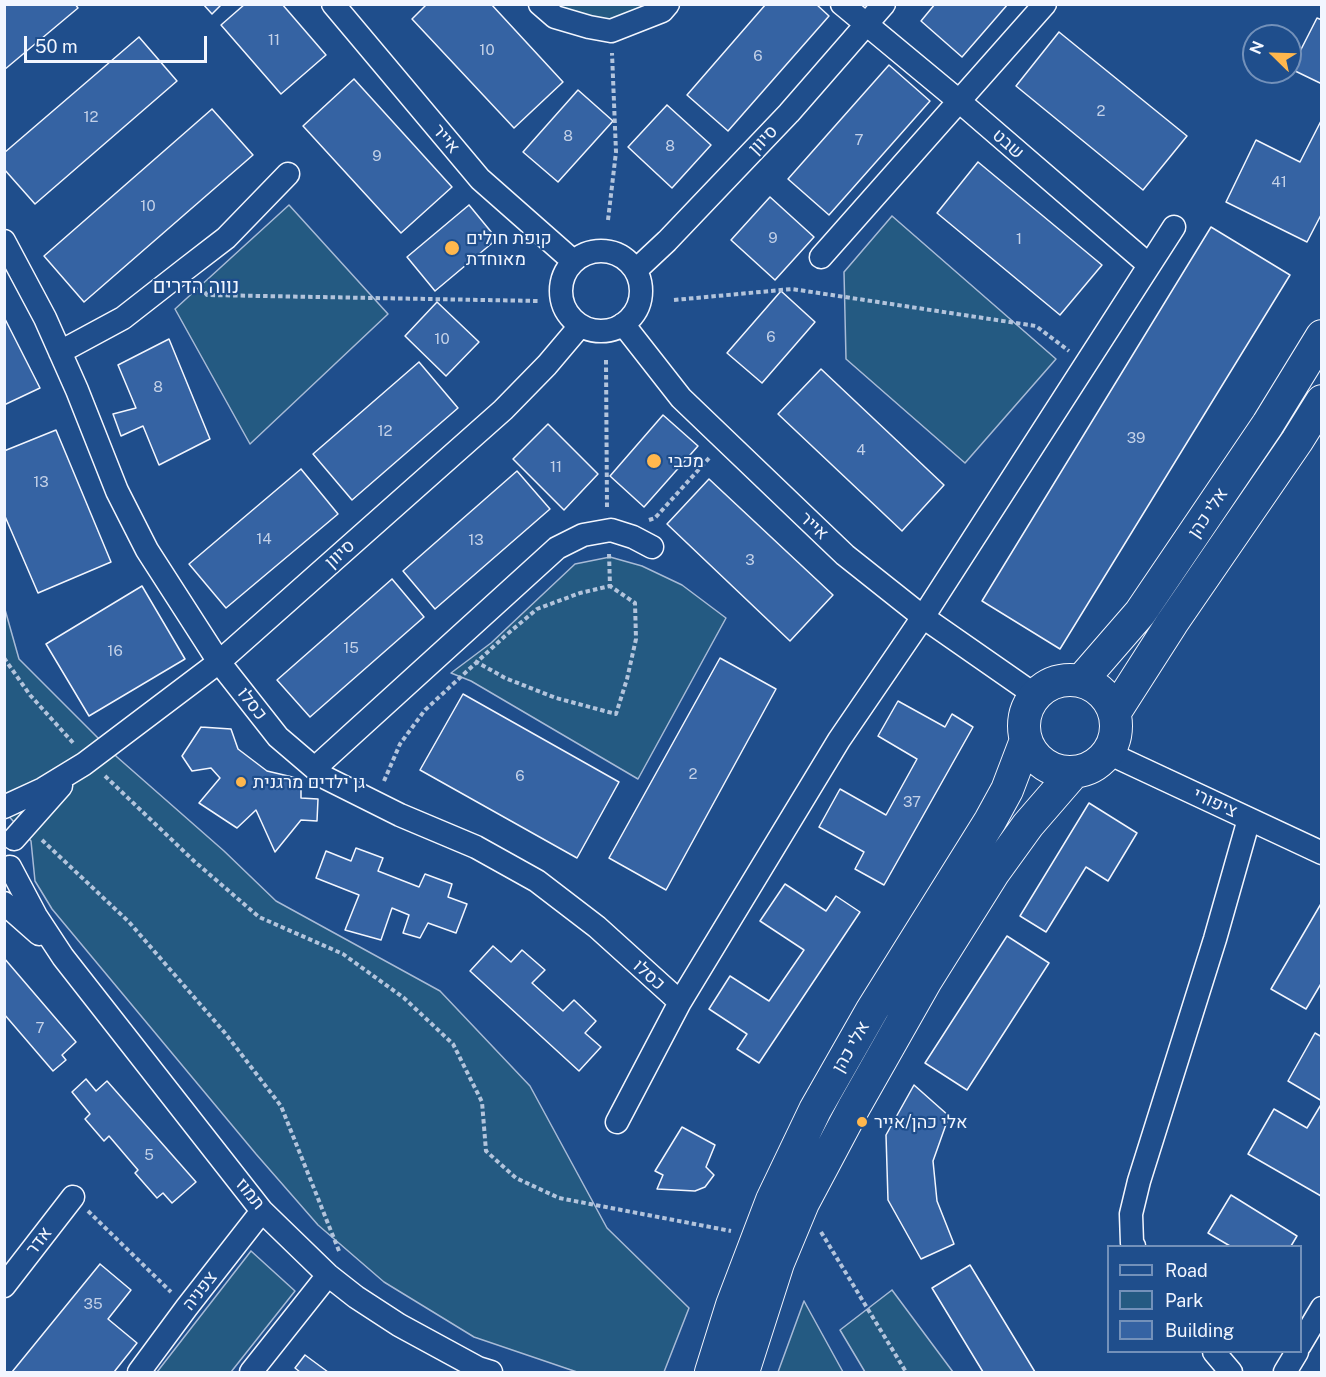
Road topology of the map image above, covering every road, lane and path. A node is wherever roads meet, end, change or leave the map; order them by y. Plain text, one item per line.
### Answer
1 (333, 4) edge
2 (540, 4) edge
3 (668, 4) edge
4 (842, 4) edge
5 (884, 4) edge
6 (1045, 4) edge
7 (867, 24) junction
8 (611, 31) junction
9 (959, 101) junction
10 (288, 174) dead end
11 (608, 220) dead end
12 (1174, 227) dead end
13 (4, 241) edge
14 (821, 257) dead end
15 (573, 261) junction
16 (1149, 264) junction
17 (187, 268) junction
18 (636, 270) junction
19 (674, 300) dead end
20 (539, 301) dead end
21 (623, 324) junction
22 (580, 326) junction
23 (1322, 336) edge
24 (60, 352) junction
25 (1085, 364) junction
26 (1322, 400) edge
27 (725, 441) junction
28 (645, 522) dead end
29 (652, 547) dead end
30 (610, 586) dead end
31 (923, 617) junction
32 (4, 658) edge
33 (475, 661) dead end
34 (219, 662) junction
35 (1081, 681) junction
36 (1035, 695) junction
37 (1115, 712) junction
38 (1026, 740) junction
39 (1108, 753) junction
40 (86, 762) junction
41 (315, 768) junction
42 (1073, 773) junction
43 (4, 807) edge
44 (1249, 819) junction
45 (17, 831) edge
46 (1322, 853) edge
47 (7, 872) edge
48 (4, 903) edge
49 (63, 957) junction
50 (680, 1002) junction
51 (617, 1122) dead end
52 (73, 1197) joint
53 (803, 1203) junction
54 (262, 1210) junction
55 (758, 1236) junction
56 (1133, 1245) edge
57 (340, 1254) dead end
58 (328, 1275) junction
59 (4, 1286) edge
60 (187, 1307) junction
61 (1322, 1308) edge
62 (1302, 1342) edge
63 (1215, 1353) edge
64 (1296, 1353) edge
65 (139, 1372) edge
66 (251, 1372) edge
67 (491, 1372) edge
68 (711, 1372) edge
69 (742, 1372) edge
70 (906, 1372) edge
71 (1231, 1372) edge
72 (1285, 1372) edge

1 - 15 street, אייר
2 - 8 street
3 - 8 street
4 - 7 street, שבט
5 - 7 street, סיוון
6 - 9 street
7 - 9 street, שבט
7 - 18 street, סיוון
8 - 11 path
9 - 14 street
9 - 16 street, שבט
10 - 17 street
12 - 16 street, כסלו
13 - 24 street, כסלו
15 - 18 street
15 - 22 street
16 - 25 street, כסלו
17 - 20 path
17 - 24 street
18 - 21 street
19 - 25 path
21 - 22 street
21 - 27 street, אייר
22 - 34 street, סיוון
23 - 35 street, אלי כהן
24 - 34 street, כסלו
25 - 31 street, כסלו
26 - 37 street, אלי כהן
27 - 28 path
27 - 31 street, אייר
29 - 41 street
30 - 33 path
31 - 36 street, אייר
31 - 50 street, כסלו
32 - 40 path
34 - 40 street, סיוון
34 - 41 street, כסלו
35 - 36 street
35 - 37 street
36 - 38 street
37 - 39 street
38 - 42 street
38 - 55 street, אלי כהן
39 - 42 street
39 - 44 street, ציפורי
40 - 43 street, סיוון
40 - 45 street, סיוון
40 - 55 path
41 - 50 street, כסלו
42 - 53 street, אלי כהן
44 - 46 street, ציפורי
44 - 56 street
45 - 47 street
45 - 57 path
47 - 49 street, תמוז
48 - 49 street, תמוז
49 - 54 street, תמוז
50 - 51 street, כסלו
52 - 59 street, אדר
52 - 60 path
53 - 69 street, אלי כהן
53 - 70 path
54 - 58 street, תמוז
54 - 60 street, צפניה
55 - 68 street, אלי כהן
58 - 66 street
58 - 67 street, תמוז
60 - 65 street, צפניה
61 - 62 street
63 - 71 street
64 - 72 street

